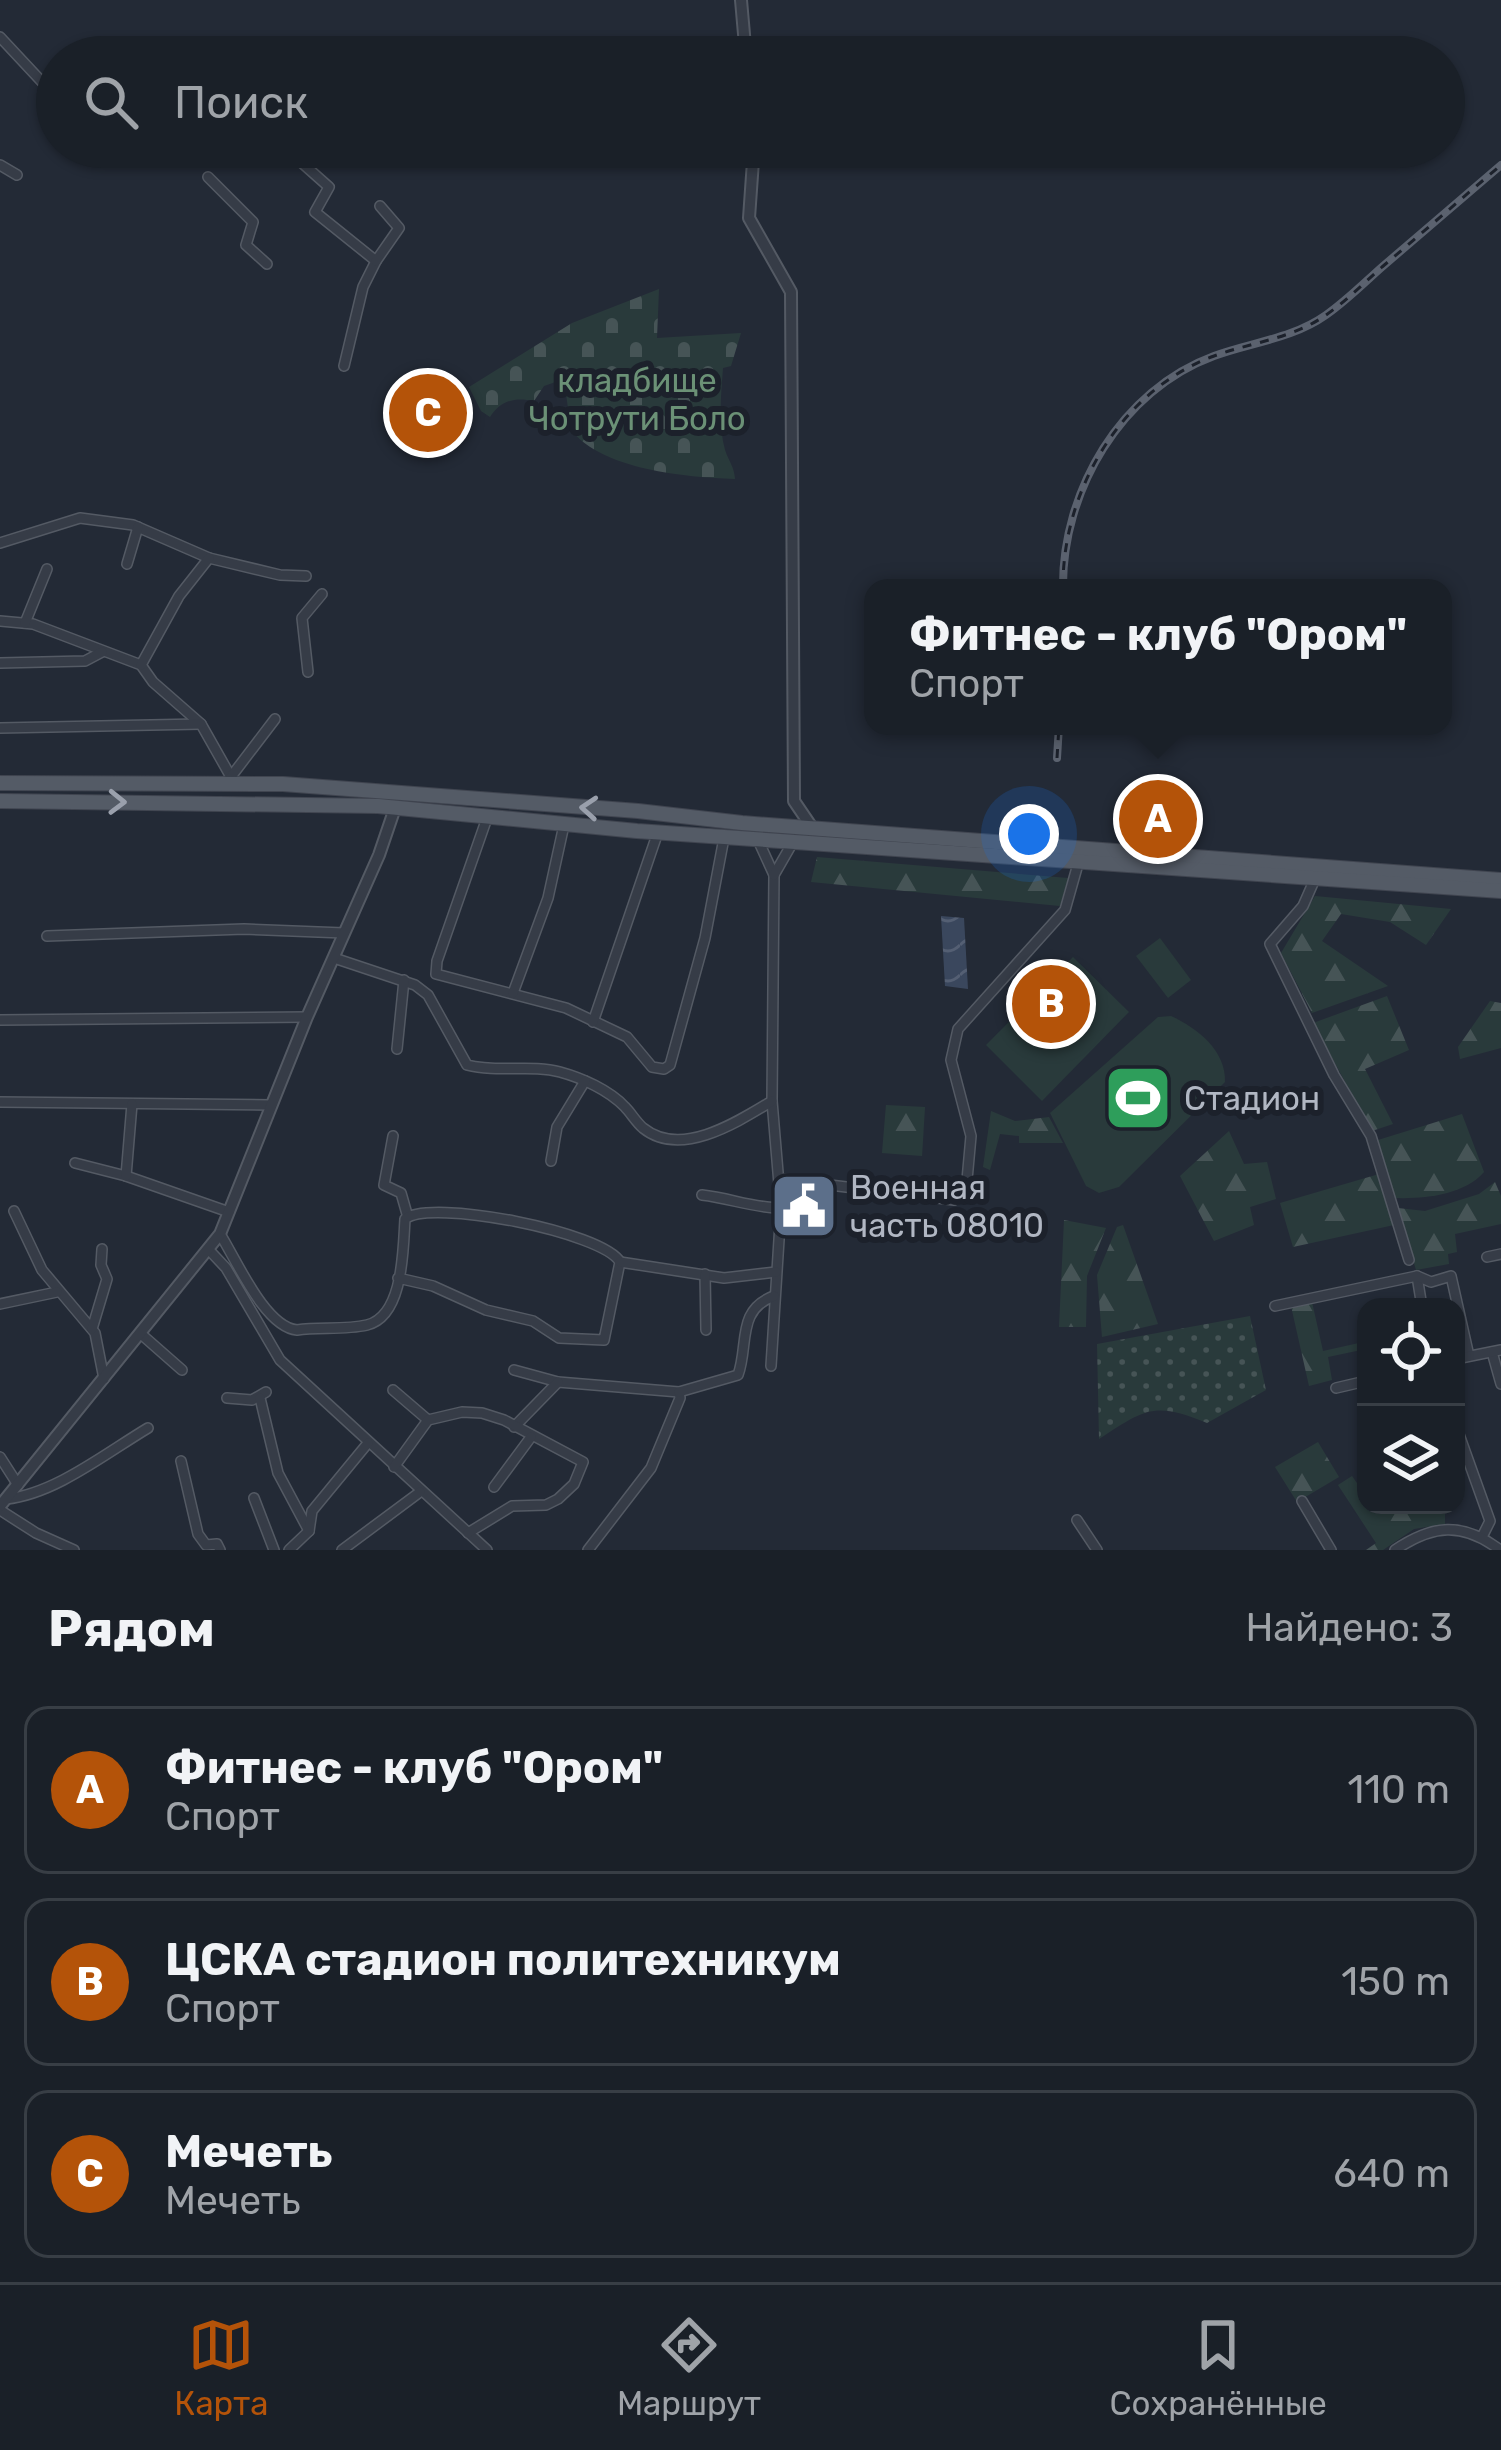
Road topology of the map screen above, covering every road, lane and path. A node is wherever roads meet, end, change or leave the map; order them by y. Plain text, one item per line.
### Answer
1 (740, 0) edge
2 (744, 36) edge
3 (0, 37) edge
4 (36, 76) edge
5 (0, 165) edge
6 (307, 168) edge
7 (753, 168) edge
8 (16, 175) dead end
9 (208, 177) dead end
10 (380, 206) dead end
11 (376, 261) junction
12 (267, 264) dead end
13 (344, 366) dead end
14 (138, 527) junction
15 (0, 543) edge
16 (209, 558) junction
17 (127, 564) dead end
18 (47, 569) dead end
19 (306, 576) dead end
20 (322, 594) dead end
21 (0, 621) edge
22 (26, 623) junction
23 (102, 652) junction
24 (0, 663) edge
25 (142, 665) junction
26 (308, 672) dead end
27 (275, 718) dead end
28 (201, 724) junction
29 (0, 728) edge
30 (229, 780) junction
31 (0, 783) edge
32 (317, 786) junction
33 (794, 800) junction
34 (0, 801) edge
35 (315, 804) junction
36 (395, 808) junction
37 (638, 812) junction
38 (487, 818) junction
39 (777, 824) junction
40 (564, 825) junction
41 (811, 826) junction
42 (637, 831) junction
43 (658, 832) junction
44 (724, 838) junction
45 (758, 840) junction
46 (793, 842) junction
47 (936, 845) junction
48 (1078, 864) junction
49 (774, 875) junction
50 (1313, 881) junction
51 (1492, 882) edge
52 (344, 933) junction
53 (47, 936) dead end
54 (334, 958) junction
55 (404, 980) junction
56 (513, 993) junction
57 (307, 1017) junction
58 (0, 1021) edge
59 (593, 1022) junction
60 (397, 1049) dead end
61 (585, 1081) junction
62 (772, 1101) junction
63 (0, 1102) edge
64 (132, 1104) junction
65 (271, 1106) junction
66 (393, 1136) dead end
67 (551, 1161) dead end
68 (75, 1163) dead end
69 (126, 1176) junction
70 (780, 1179) junction
71 (702, 1195) dead end
72 (781, 1208) junction
73 (14, 1211) dead end
74 (230, 1212) junction
75 (407, 1214) junction
76 (220, 1234) junction
77 (101, 1249) dead end
78 (210, 1251) junction
79 (1501, 1254) edge
80 (1487, 1257) dead end
81 (1408, 1259) dead end
82 (620, 1262) junction
83 (776, 1272) junction
84 (705, 1274) junction
85 (1417, 1276) junction
86 (398, 1278) junction
87 (57, 1292) junction
88 (775, 1296) junction
89 (1421, 1298) edge
90 (1454, 1298) edge
91 (0, 1304) edge
92 (1275, 1306) dead end
93 (92, 1329) junction
94 (706, 1330) dead end
95 (141, 1334) junction
96 (1465, 1348) edge
97 (1496, 1351) edge
98 (1469, 1356) junction
99 (1465, 1357) edge
100 (771, 1366) dead end
101 (182, 1370) dead end
102 (514, 1370) dead end
103 (104, 1379) junction
104 (558, 1382) junction
105 (1357, 1383) edge
106 (1501, 1384) edge
107 (1336, 1388) dead end
108 (393, 1390) dead end
109 (679, 1392) junction
110 (227, 1398) dead end
111 (428, 1420) junction
112 (514, 1427) junction
113 (148, 1428) dead end
114 (530, 1437) junction
115 (368, 1444) junction
116 (1465, 1451) edge
117 (0, 1457) edge
118 (181, 1461) dead end
119 (394, 1467) junction
120 (18, 1485) junction
121 (494, 1486) dead end
122 (420, 1492) junction
123 (254, 1498) dead end
124 (1302, 1502) dead end
125 (2, 1505) edge
126 (1077, 1520) dead end
127 (309, 1531) junction
128 (36, 1533) junction
129 (468, 1533) junction
130 (1482, 1537) junction
131 (32, 1550) edge
132 (74, 1550) edge
133 (220, 1550) edge
134 (274, 1550) edge
135 (289, 1550) edge
136 (342, 1550) edge
137 (487, 1550) edge
138 (588, 1550) edge
139 (1096, 1550) edge
140 (1331, 1550) edge
141 (1394, 1550) edge
142 (1500, 1550) edge

1 - 2 street
3 - 4 street
5 - 8 street
6 - 11 street
7 - 33 street
9 - 12 street
10 - 11 street
11 - 13 street
14 - 15 street
14 - 16 street
14 - 17 street
16 - 19 street
16 - 25 street
18 - 22 street
20 - 26 street
21 - 22 street
22 - 23 street
23 - 24 street
23 - 25 street
25 - 28 street
27 - 30 street
28 - 29 street
28 - 30 street
30 - 31 main road
30 - 32 main road
32 - 35 main road
37 -> 32 main road
33 - 39 street
33 - 41 street
34 -> 35 main road
35 - 36 main road
36 - 38 main road
36 - 52 street
37 - 39 main road
37 - 42 main road
38 - 40 main road
38 - 56 street
39 - 41 main road
40 - 42 main road
40 - 56 street
41 - 47 main road
42 - 43 main road
43 - 44 main road
43 - 59 street
44 - 45 main road
44 - 59 street
45 - 46 main road
45 - 49 street
46 - 47 main road
46 - 49 street
47 - 48 main road
47 - 51 main road
48 - 50 main road
48 - 70 street
49 - 62 street
50 - 51 main road
50 - 81 street
52 - 53 street
52 - 54 street
54 - 55 street
54 - 57 street
55 - 60 street
55 - 61 street
56 - 59 street
57 - 58 street
57 - 65 street
61 - 62 street
61 - 67 street
62 - 70 street
63 - 64 street
64 - 65 street
64 - 69 street
65 - 74 street
66 - 75 street
68 - 69 street
69 - 74 street
70 - 72 street
71 - 72 street
72 - 83 street
73 - 87 street
74 - 76 street
75 - 82 street
75 - 86 street
76 - 78 street
76 - 86 street
77 - 93 street
78 - 95 street
78 - 115 street
79 - 80 street
82 - 84 street
82 - 86 street
83 - 84 street
83 - 88 street
84 - 94 street
85 - 89 street
85 - 90 street
85 - 92 street
87 - 91 street
87 - 93 street
88 - 100 street
88 - 109 street
93 - 103 street
95 - 101 street
95 - 103 street
96 - 98 street
97 - 98 street
97 - 106 street
98 - 99 street
102 - 104 street
103 - 120 street
104 - 109 street
104 - 112 street
105 - 107 street
108 - 111 street
109 - 138 street
110 - 127 street
111 - 112 street
111 - 119 street
112 - 114 street
113 - 125 street
114 - 121 street
114 - 129 street
115 - 119 street
115 - 127 street
116 - 130 street
117 - 120 street
118 - 133 street
119 - 122 street
120 - 125 street
122 - 129 street
122 - 136 street
123 - 134 street
124 - 140 street
125 - 128 street
126 - 139 street
127 - 135 street
128 - 131 street
128 - 132 street
129 - 137 street
130 - 141 street
130 - 142 street

